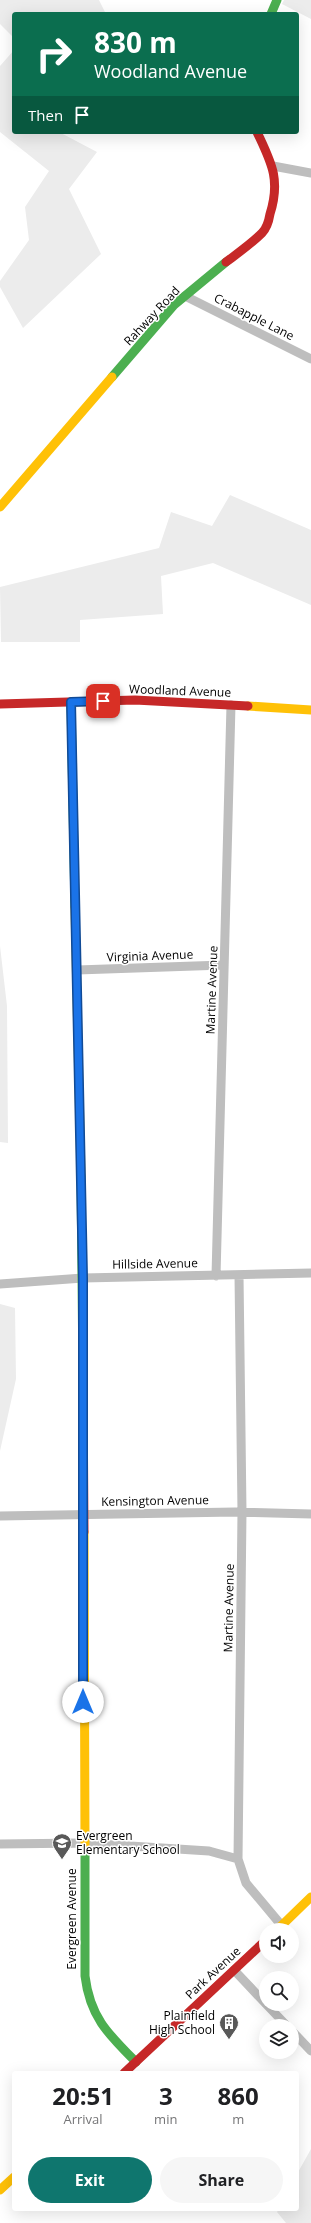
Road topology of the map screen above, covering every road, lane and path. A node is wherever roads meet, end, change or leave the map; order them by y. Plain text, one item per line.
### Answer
1 (276, 0) edge
2 (272, 12) edge
3 (258, 134) edge
4 (273, 166) junction
5 (311, 173) edge
6 (185, 296) junction
7 (311, 359) edge
8 (0, 507) edge
9 (71, 702) junction
10 (0, 704) edge
11 (231, 705) junction
12 (311, 710) edge
13 (224, 965) junction
14 (77, 970) junction
15 (311, 1273) edge
16 (240, 1275) junction
17 (216, 1276) junction
18 (83, 1278) junction
19 (0, 1284) edge
20 (242, 1512) junction
21 (83, 1514) junction
22 (311, 1514) edge
23 (0, 1516) edge
24 (83, 1843) junction
25 (0, 1844) edge
26 (238, 1859) junction
27 (311, 1897) edge
28 (275, 1923) edge
29 (284, 1923) edge
30 (259, 1947) edge
31 (234, 1970) junction
32 (259, 1997) edge
33 (273, 2011) edge
34 (280, 2019) edge
35 (299, 2038) edge
36 (311, 2051) edge
37 (136, 2062) junction
38 (126, 2071) edge
39 (12, 2179) edge
40 (0, 2190) edge

1 - 2 street
3 - 4 street, Rahway Road
4 - 5 street
4 - 6 street, Rahway Road
6 - 7 street, Crabapple Lane
6 - 8 street, Rahway Road
9 - 10 street, Woodland Avenue
9 - 11 street, Woodland Avenue
9 - 14 street, Evergreen Avenue
11 - 12 street, Woodland Avenue
11 - 13 street, Martine Avenue
13 - 14 street, Virginia Avenue
13 - 17 street, Martine Avenue
14 - 18 street, Evergreen Avenue
15 - 16 street, Hillside Avenue
16 - 17 street, Hillside Avenue
16 - 20 street, Martine Avenue
17 - 18 street, Hillside Avenue
18 - 19 street, Hillside Avenue
18 - 21 street, Evergreen Avenue
20 - 21 street, Kensington Avenue
20 - 22 street, Kensington Avenue
20 - 26 street, Martine Avenue
21 - 23 street, Kensington Avenue
21 - 24 street, Evergreen Avenue
24 - 25 street
24 - 26 street
24 - 37 street, Evergreen Avenue
26 - 28 street, Martine Avenue
27 - 29 street
30 - 31 street, Park Avenue
31 - 32 street
31 - 37 street, Park Avenue
33 - 34 street
35 - 36 street
37 - 38 street, Park Avenue
39 - 40 street

